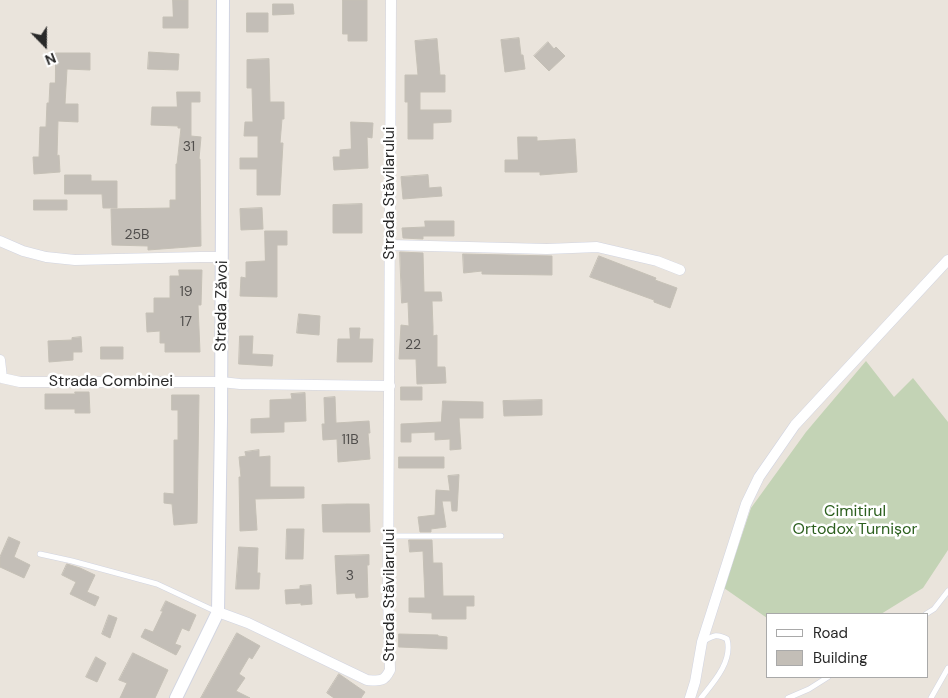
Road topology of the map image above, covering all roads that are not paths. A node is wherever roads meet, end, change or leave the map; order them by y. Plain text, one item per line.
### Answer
1 (224, 0) edge
2 (390, 0) edge
3 (0, 241) edge
4 (390, 245) junction
5 (222, 258) junction
6 (948, 260) edge
7 (680, 270) dead end
8 (0, 360) edge
9 (1, 380) edge
10 (221, 382) junction
11 (390, 386) junction
12 (389, 536) junction
13 (501, 536) dead end
14 (40, 554) dead end
15 (948, 592) edge
16 (218, 612) junction
17 (928, 613) edge
18 (702, 642) junction
19 (948, 668) edge
20 (826, 678) edge
21 (176, 698) edge
22 (690, 698) edge
23 (701, 698) edge
24 (788, 698) edge
25 (931, 698) edge

1 - 5 street, Strada Zăvoi
2 - 4 street, Strada Stăvilarului
3 - 5 street
4 - 7 street
4 - 11 street, Strada Stăvilarului
5 - 10 street, Strada Zăvoi
6 - 18 street
8 - 9 street
9 - 10 street, Strada Combinei
10 - 11 street
10 - 16 street, Strada Zăvoi
11 - 12 street, Strada Stăvilarului
12 - 13 lane
12 - 16 street, Strada Stăvilarului
14 - 16 lane
15 - 17 lane
16 - 21 street
18 - 22 street
18 - 23 lane
19 - 25 lane
20 - 24 lane

